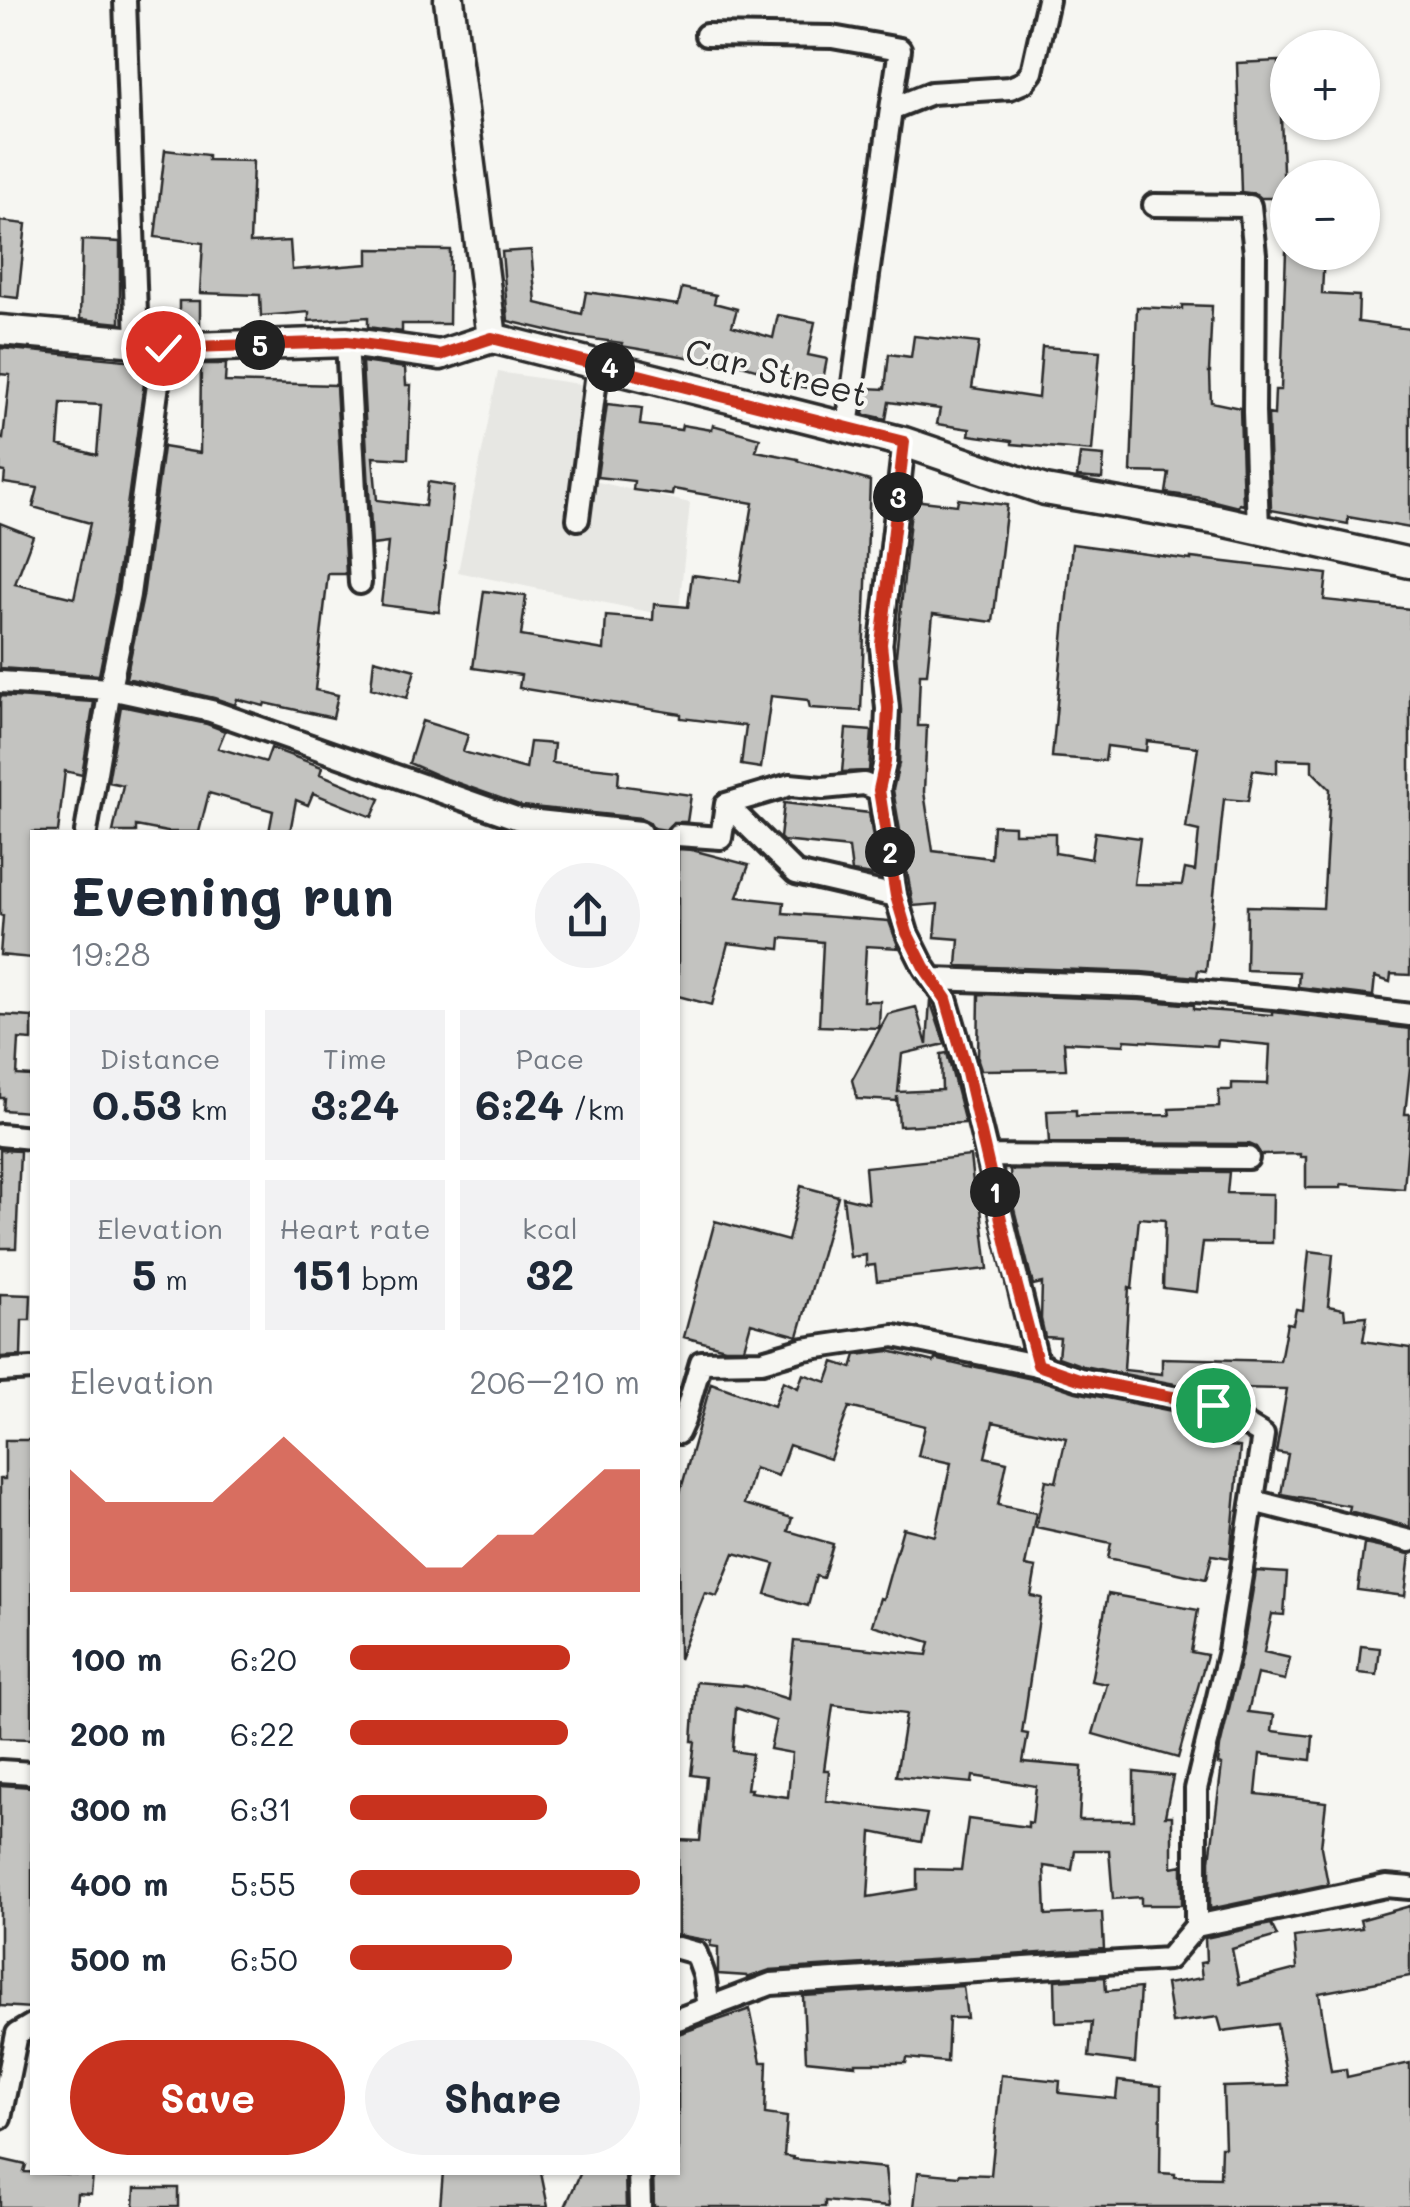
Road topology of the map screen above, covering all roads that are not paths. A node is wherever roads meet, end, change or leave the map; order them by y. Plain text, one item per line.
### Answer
1 (125, 0) edge
2 (449, 0) edge
3 (1048, 0) edge
4 (706, 34) dead end
5 (891, 109) junction
6 (1154, 205) dead end
7 (0, 330) edge
8 (492, 338) junction
9 (347, 342) junction
10 (150, 346) junction
11 (598, 364) junction
12 (847, 427) junction
13 (904, 442) junction
14 (578, 519) dead end
15 (1258, 528) junction
16 (1410, 562) edge
17 (360, 583) dead end
18 (0, 682) edge
19 (110, 688) junction
20 (879, 790) junction
21 (726, 804) junction
22 (86, 830) edge
23 (621, 830) edge
24 (680, 835) edge
25 (896, 896) junction
26 (932, 979) junction
27 (960, 982) junction
28 (946, 999) junction
29 (1410, 1014) edge
30 (0, 1135) edge
31 (30, 1138) edge
32 (987, 1156) junction
33 (1248, 1158) dead end
34 (1046, 1367) junction
35 (30, 1369) edge
36 (0, 1371) edge
37 (680, 1429) edge
38 (1252, 1501) junction
39 (1410, 1541) edge
40 (0, 1771) edge
41 (30, 1773) edge
42 (1410, 1888) edge
43 (1196, 1926) junction
44 (680, 1949) edge
45 (710, 2007) junction
46 (680, 2018) edge
47 (16, 2030) edge
48 (0, 2118) edge
49 (639, 2175) edge
50 (640, 2207) edge

1 - 10 street
2 - 8 main road
3 - 5 street
4 - 5 street
5 - 12 street
6 - 15 street
7 - 10 main road
8 - 9 main road
8 - 11 main road, Car Street
9 - 10 main road
9 - 17 street
10 - 19 street
11 - 12 main road, Car Street
11 - 14 street
12 - 13 main road, Car Street
13 - 15 main road, Car Street
13 - 20 street
15 - 16 main road, Car Street
18 - 19 street
19 - 22 street
19 - 23 street
20 - 21 street
20 - 25 street
21 - 24 street
21 - 25 street
25 - 26 street
26 - 27 street
26 - 28 street
27 - 28 street
27 - 29 street
28 - 32 street
30 - 31 street
32 - 33 street
32 - 34 street
34 - 37 street
34 - 38 street
35 - 36 street
38 - 39 street
38 - 43 street
40 - 41 street
42 - 43 street
43 - 45 street
44 - 45 street
45 - 46 street
47 - 48 street
49 - 50 street

